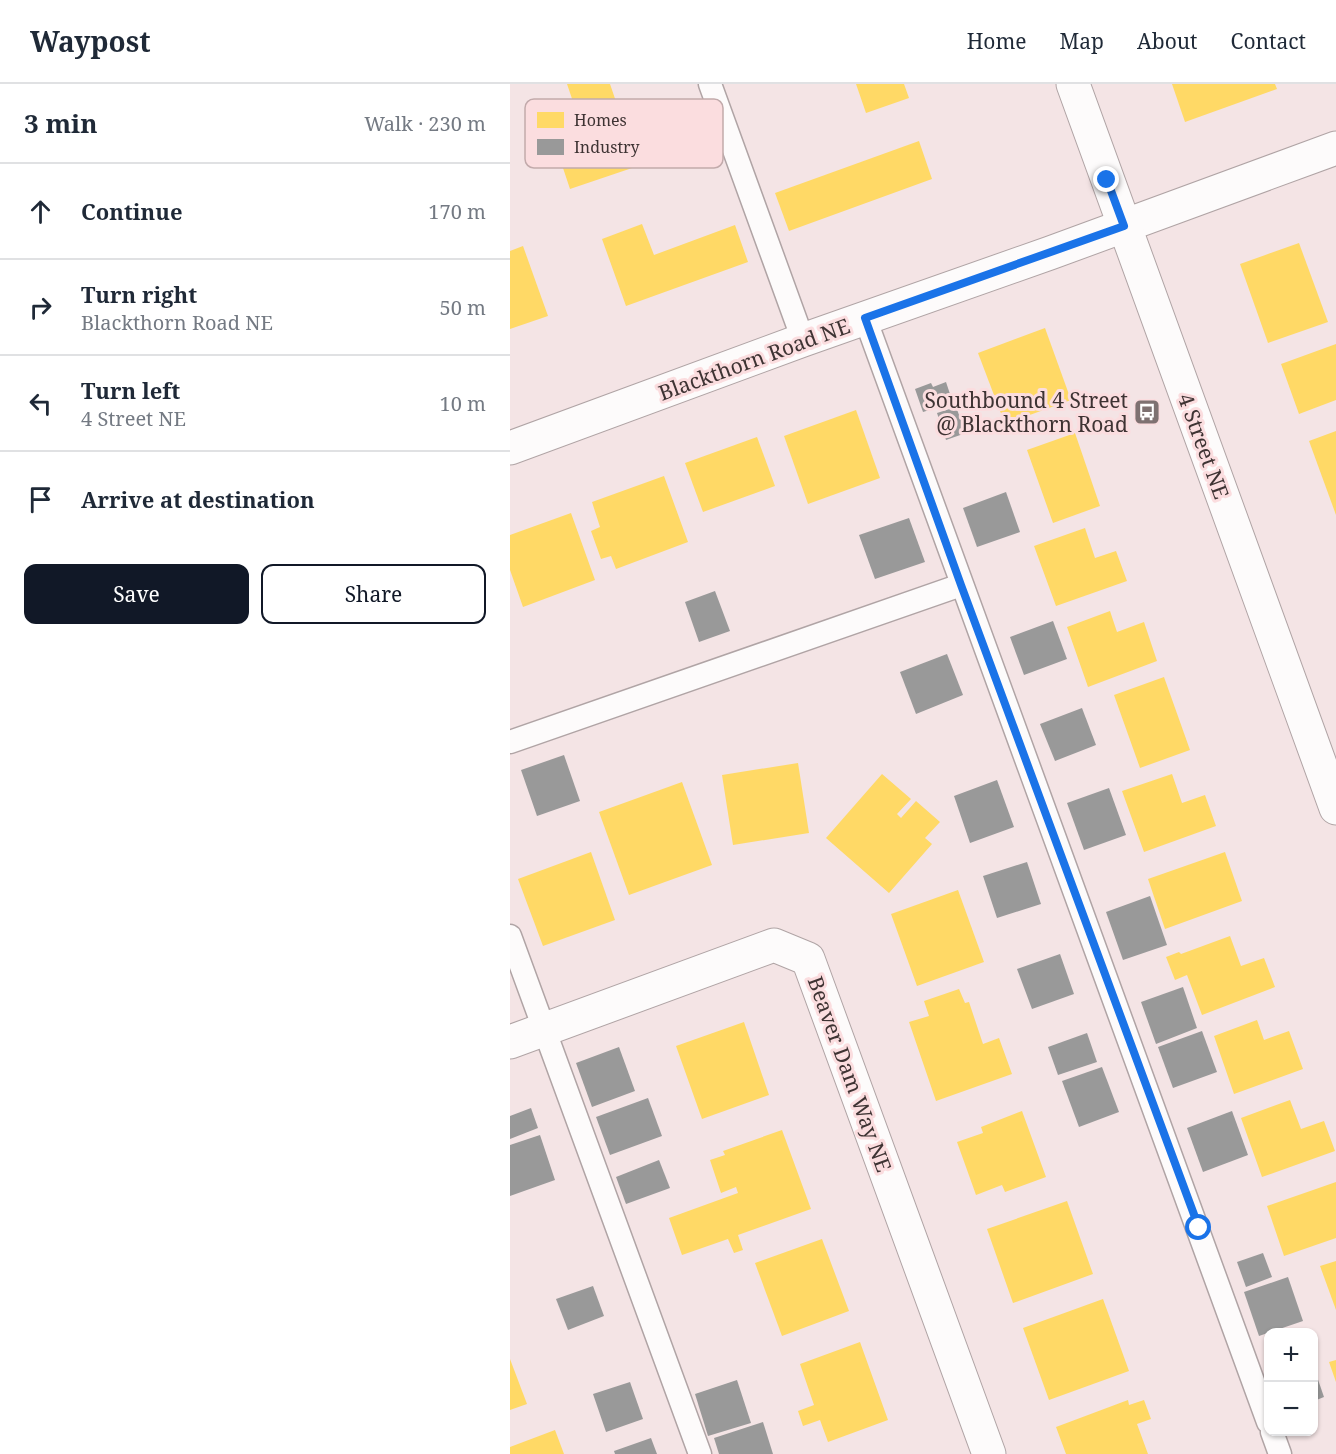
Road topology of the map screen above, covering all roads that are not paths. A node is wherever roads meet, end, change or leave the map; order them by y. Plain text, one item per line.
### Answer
1 (710, 84) edge
2 (1073, 84) edge
3 (715, 99) edge
4 (723, 120) edge
5 (1336, 148) edge
6 (1124, 226) junction
7 (865, 318) junction
8 (803, 340) junction
9 (510, 448) edge
10 (961, 585) junction
11 (510, 742) edge
12 (1336, 808) edge
13 (510, 936) edge
14 (544, 1030) junction
15 (510, 1042) edge
16 (1264, 1408) edge
17 (1274, 1436) edge
18 (700, 1454) edge
19 (989, 1454) edge
20 (1280, 1454) edge

1 - 3 lane
2 - 6 street, 4 Street NE
4 - 8 lane
5 - 6 street, Blackthorn Road NE
6 - 7 street, Blackthorn Road NE
6 - 12 street, 4 Street NE
7 - 8 street, Blackthorn Road NE
7 - 10 lane
8 - 9 street, Blackthorn Road NE
10 - 11 lane
10 - 16 lane
13 - 14 lane
14 - 15 street, Beaver Dam Way NE
14 - 18 lane
14 - 19 street, Beaver Dam Way NE
17 - 20 lane

